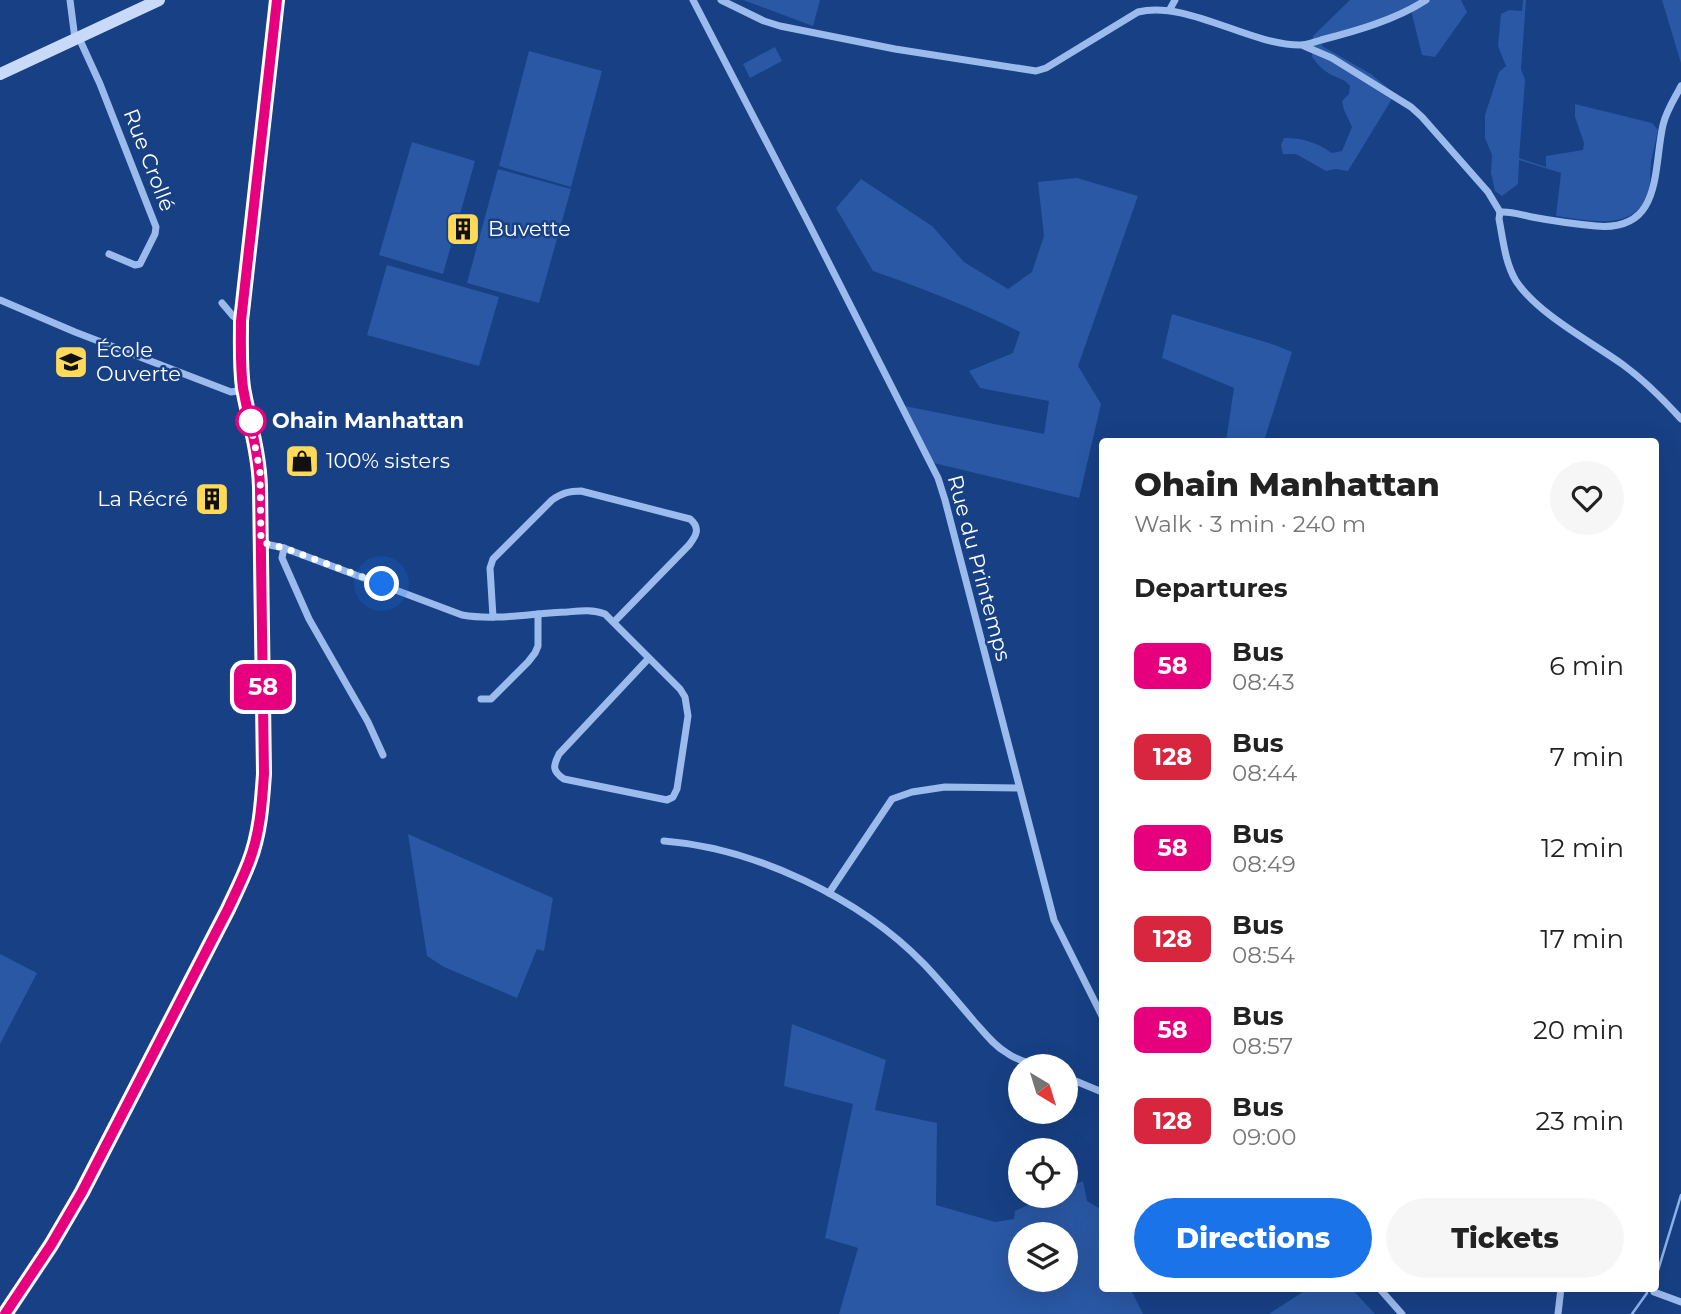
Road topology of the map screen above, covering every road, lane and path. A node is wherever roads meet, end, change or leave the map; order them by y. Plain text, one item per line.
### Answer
1 (70, 0) edge
2 (159, 0) edge
3 (277, 0) edge
4 (692, 0) edge
5 (721, 0) edge
6 (1175, 0) edge
7 (1426, 0) edge
8 (1170, 9) junction
9 (77, 38) junction
10 (1301, 45) junction
11 (0, 74) edge
12 (1681, 86) edge
13 (1500, 212) junction
14 (109, 254) dead end
15 (0, 300) edge
16 (222, 303) dead end
17 (241, 321) junction
18 (244, 390) junction
19 (1681, 419) edge
20 (261, 542) junction
21 (284, 548) junction
22 (538, 614) junction
23 (493, 617) junction
24 (614, 622) junction
25 (649, 658) junction
26 (481, 699) dead end
27 (383, 755) dead end
28 (1019, 788) junction
29 (664, 841) dead end
30 (829, 893) junction
31 (1099, 1010) edge
32 (1009, 1054) edge
33 (1078, 1082) edge
34 (1099, 1091) edge
35 (1383, 1292) edge
36 (1561, 1292) edge
37 (1654, 1292) dead end
38 (1681, 1302) edge
39 (5, 1314) edge
40 (1402, 1314) edge
41 (1558, 1314) edge

1 - 9 street, Rue Crollé
2 - 9 main road
3 - 17 main road
4 - 28 street, Rue du Printemps
5 - 8 street
6 - 8 street
7 - 10 street
8 - 10 street
9 - 11 main road
9 - 14 street, Rue Crollé
10 - 13 street
12 - 13 street
13 - 19 street
15 - 18 street
16 - 17 street
17 - 18 main road
18 - 20 main road
20 - 21 street
20 - 39 main road
21 - 23 street
21 - 27 street
22 - 23 street
22 - 24 street
22 - 26 street
23 - 24 street
24 - 25 street
25 - 25 street
28 - 30 street
28 - 31 street, Rue du Printemps
29 - 30 street
30 - 32 street
33 - 34 street
35 - 40 street
36 - 41 street
37 - 38 street

